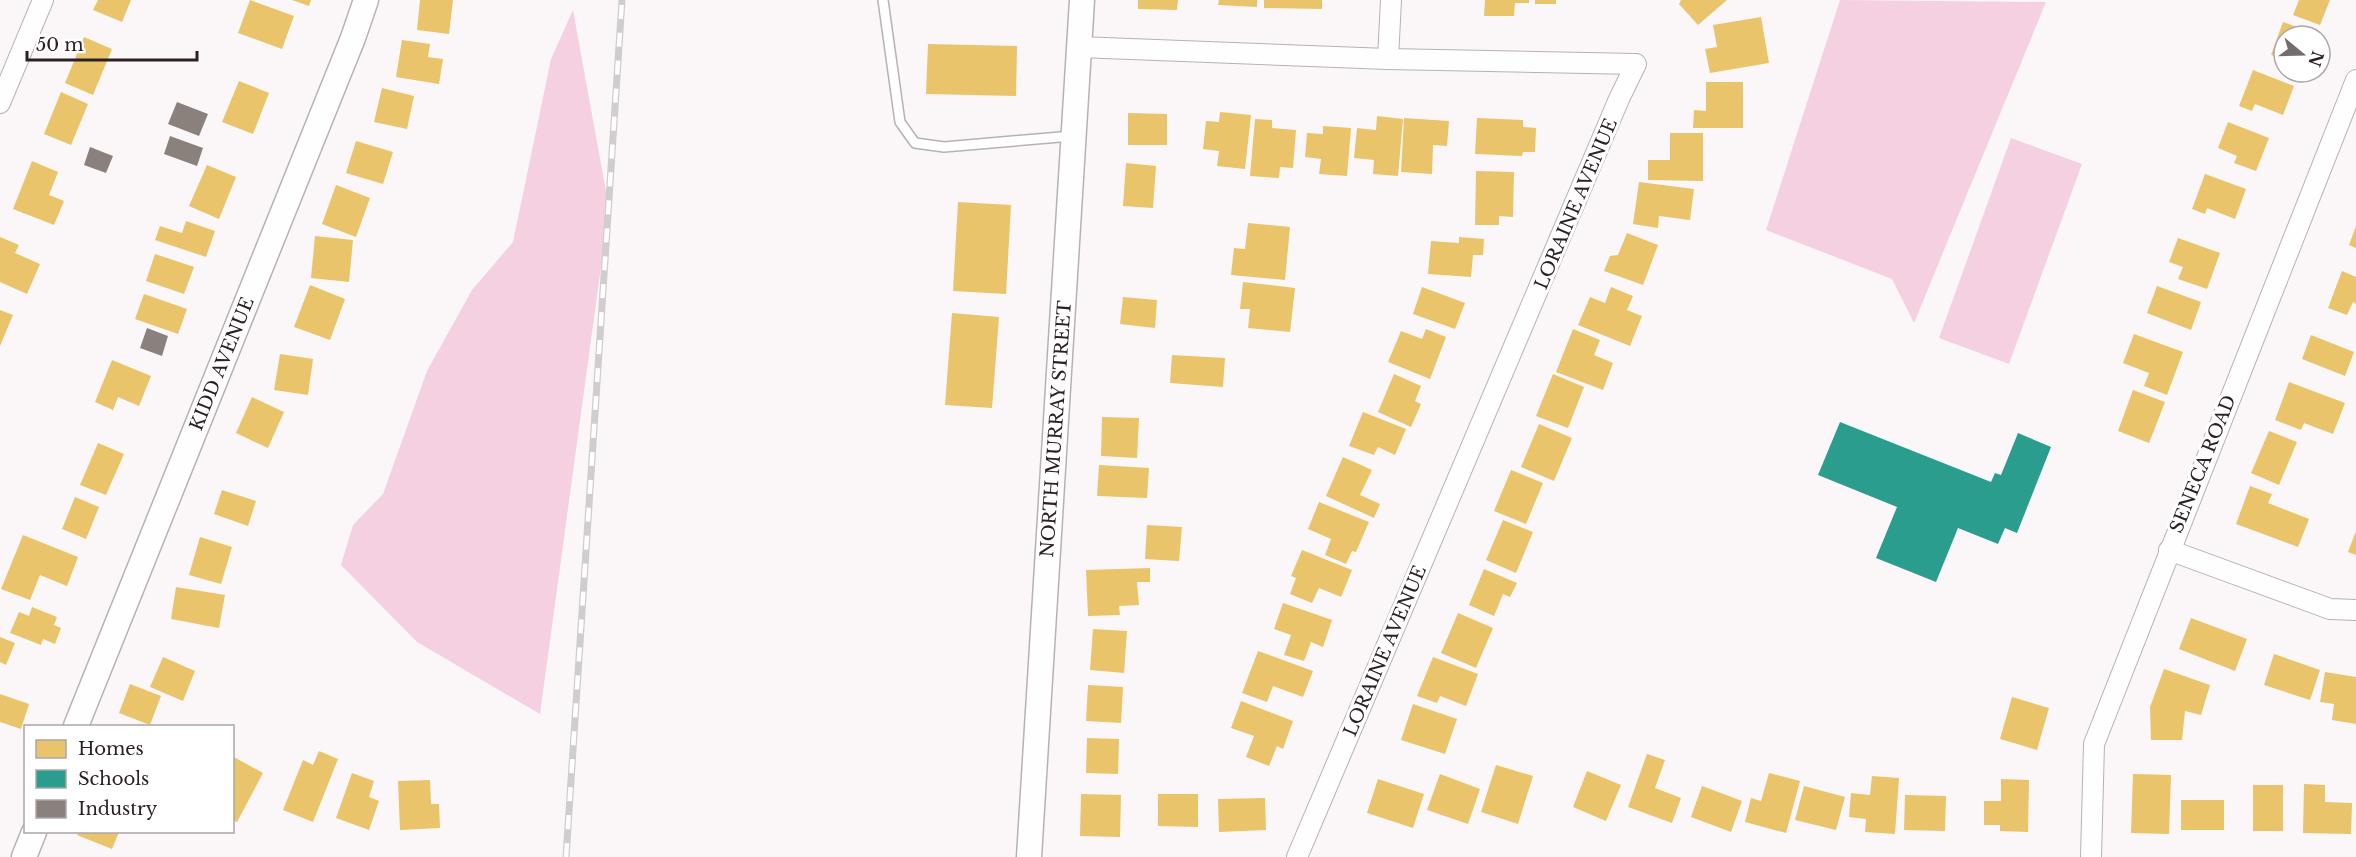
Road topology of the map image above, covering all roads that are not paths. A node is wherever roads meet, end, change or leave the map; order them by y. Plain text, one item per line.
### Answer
1 (43, 0) edge
2 (366, 0) edge
3 (883, 0) edge
4 (1082, 0) edge
5 (1391, 0) edge
6 (1079, 47) junction
7 (1388, 59) junction
8 (2356, 81) edge
9 (0, 103) edge
10 (1074, 136) junction
11 (2169, 550) junction
12 (2356, 610) edge
13 (76, 725) edge
14 (33, 833) edge
15 (24, 857) edge
16 (1029, 857) edge
17 (1297, 857) edge
18 (2091, 857) edge

1 - 9 street
2 - 13 street, KIDD AVENUE
3 - 10 lane
4 - 6 street, NORTH MURRAY STREET
5 - 7 street
6 - 7 street, LORAINE AVENUE
6 - 10 street, NORTH MURRAY STREET
7 - 17 street, LORAINE AVENUE
8 - 11 street, SENECA ROAD
10 - 16 street, NORTH MURRAY STREET
11 - 12 street
11 - 18 street, SENECA ROAD
14 - 15 street

